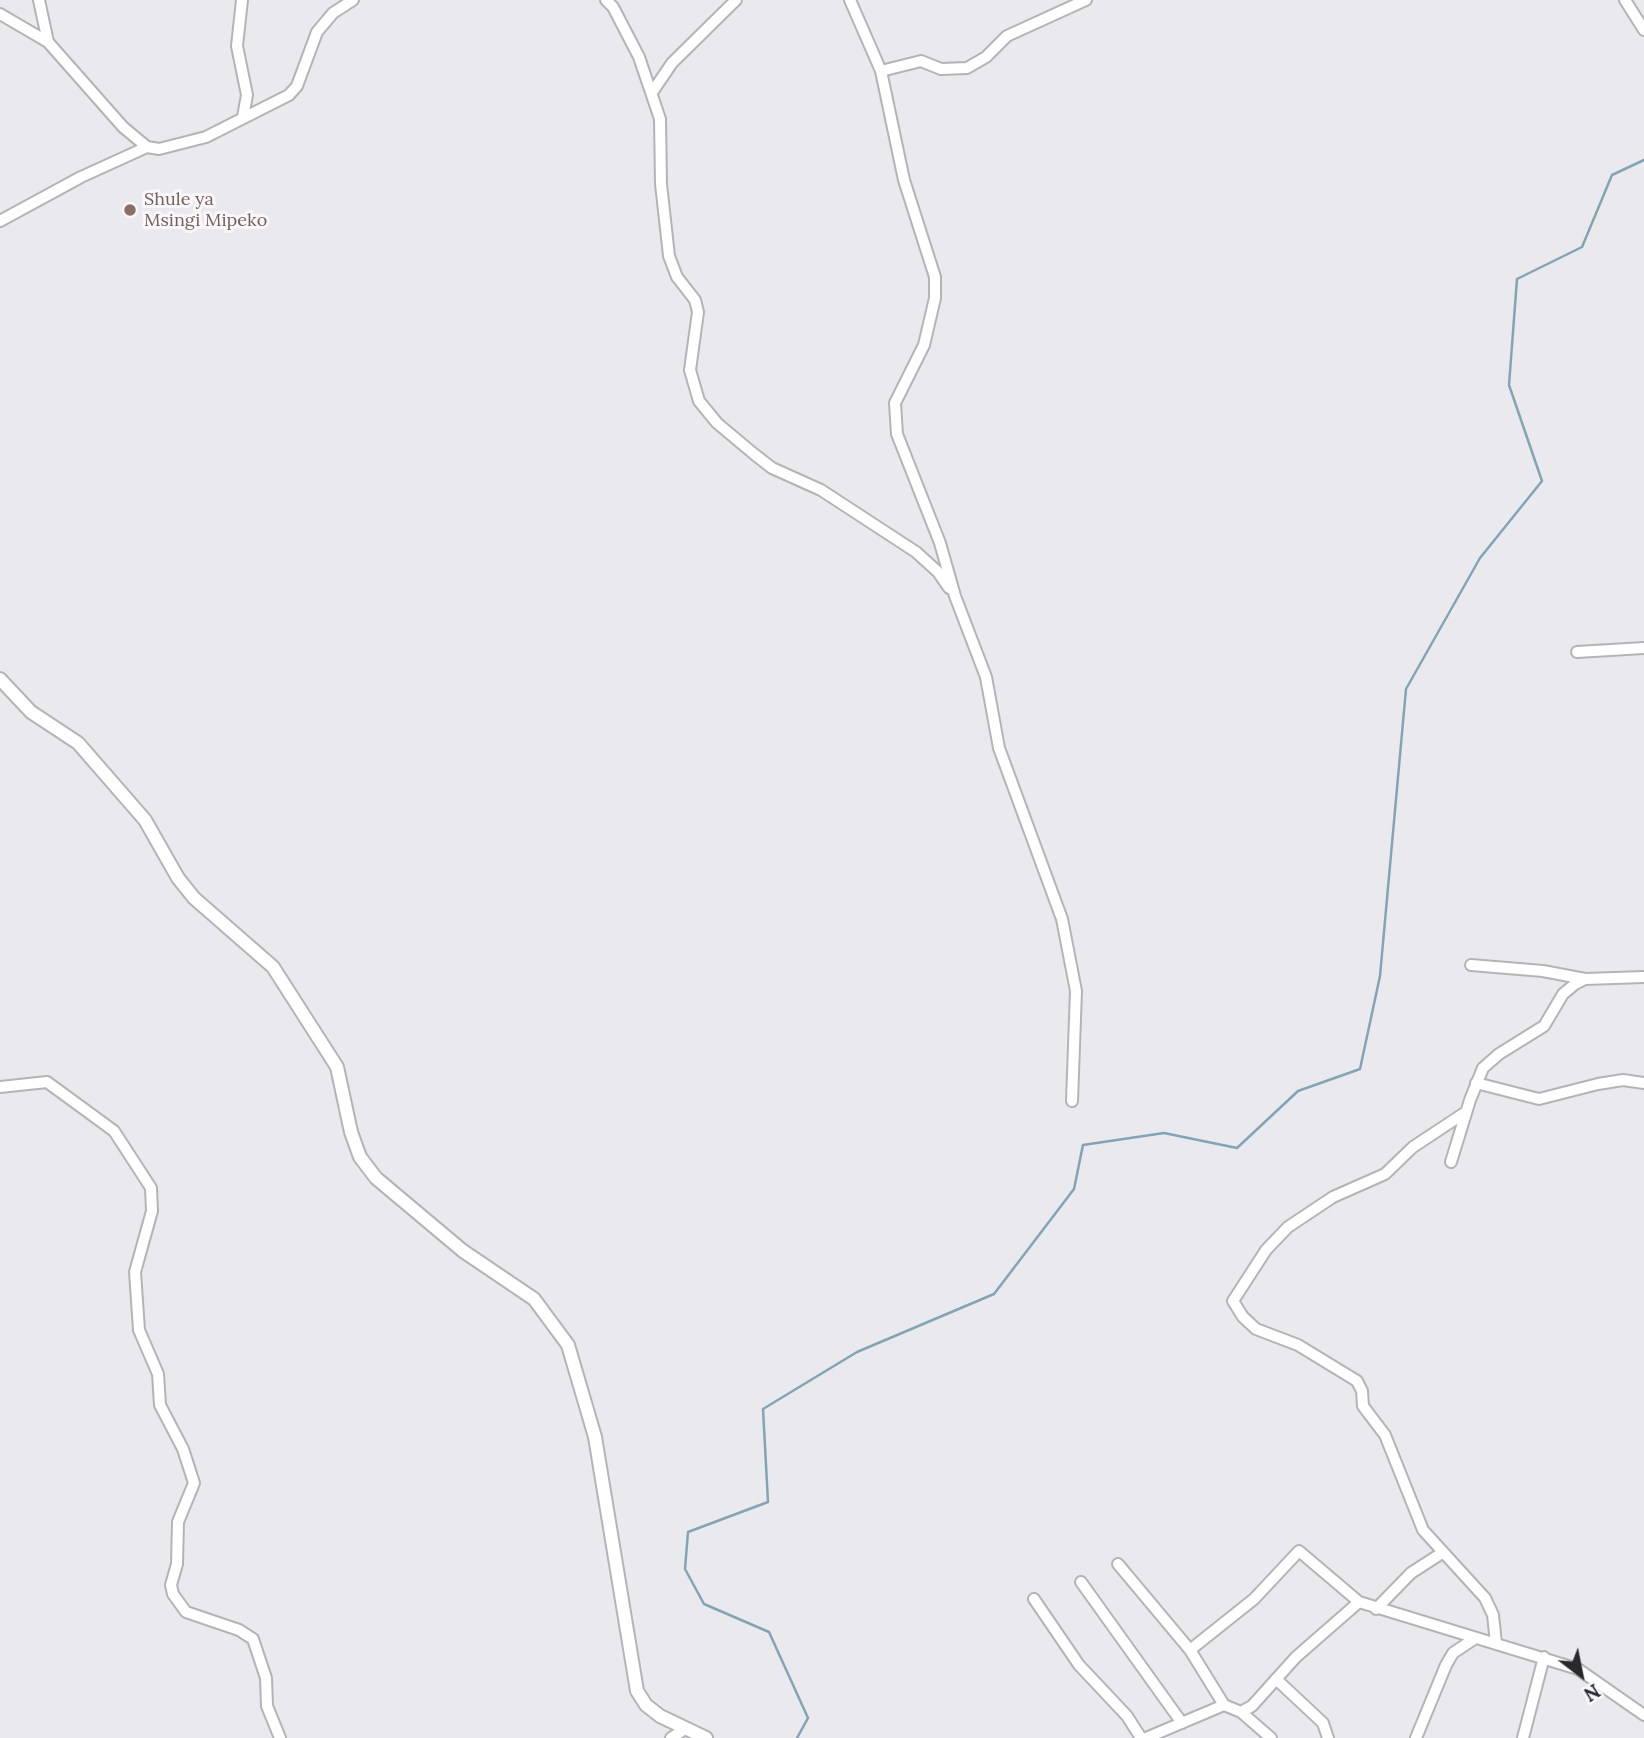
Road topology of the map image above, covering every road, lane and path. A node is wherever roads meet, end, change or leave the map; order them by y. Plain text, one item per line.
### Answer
1 (39, 0) edge
2 (242, 0) edge
3 (353, 0) edge
4 (606, 0) edge
5 (736, 0) edge
6 (850, 0) edge
7 (1086, 0) edge
8 (1625, 0) edge
9 (0, 14) edge
10 (1644, 30) edge
11 (48, 42) junction
12 (881, 71) junction
13 (653, 91) junction
14 (243, 117) junction
15 (147, 147) junction
16 (0, 221) edge
17 (955, 596) junction
18 (1644, 648) edge
19 (1577, 652) dead end
20 (0, 679) edge
21 (1471, 965) dead end
22 (1644, 977) edge
23 (1585, 979) junction
24 (1476, 1083) junction
25 (1644, 1083) edge
26 (0, 1087) edge
27 (1072, 1101) dead end
28 (1466, 1112) junction
29 (1451, 1162) dead end
30 (1442, 1553) junction
31 (1118, 1564) dead end
32 (1081, 1582) dead end
33 (1034, 1599) dead end
34 (1359, 1602) junction
35 (1376, 1609) junction
36 (1452, 1631) junction
37 (1474, 1639) junction
38 (1496, 1643) junction
39 (1190, 1650) junction
40 (1453, 1653) junction
41 (1544, 1657) junction
42 (1276, 1679) junction
43 (1224, 1705) junction
44 (1241, 1712) junction
45 (1644, 1715) edge
46 (685, 1729) junction
47 (1178, 1729) edge
48 (280, 1738) edge
49 (671, 1738) edge
50 (706, 1738) edge
51 (1144, 1738) edge
52 (1271, 1738) edge
53 (1328, 1738) edge
54 (1416, 1738) edge
55 (1523, 1738) edge

1 - 11 street
2 - 14 street
3 - 14 street
4 - 13 street
5 - 13 street
6 - 12 street
7 - 12 street
8 - 10 street
9 - 11 street
11 - 15 street
12 - 17 street
13 - 17 street
14 - 15 street
15 - 16 street
17 - 27 street
18 - 19 street
20 - 46 street
21 - 23 street
22 - 23 street
23 - 24 street
24 - 25 street
24 - 28 street
26 - 48 street
28 - 29 street
28 - 30 street
30 - 35 street
30 - 38 street
31 - 39 street
32 - 47 street
33 - 51 street
34 - 35 street
34 - 39 street
34 - 42 street
35 - 36 street
36 - 37 street
36 - 40 street
37 - 38 street
37 - 40 street
38 - 41 street
39 - 43 street
40 - 54 street
41 - 45 street
41 - 55 street
42 - 44 street
42 - 53 street
43 - 44 street
43 - 47 street
44 - 52 street
46 - 49 street
46 - 50 street
47 - 51 street

